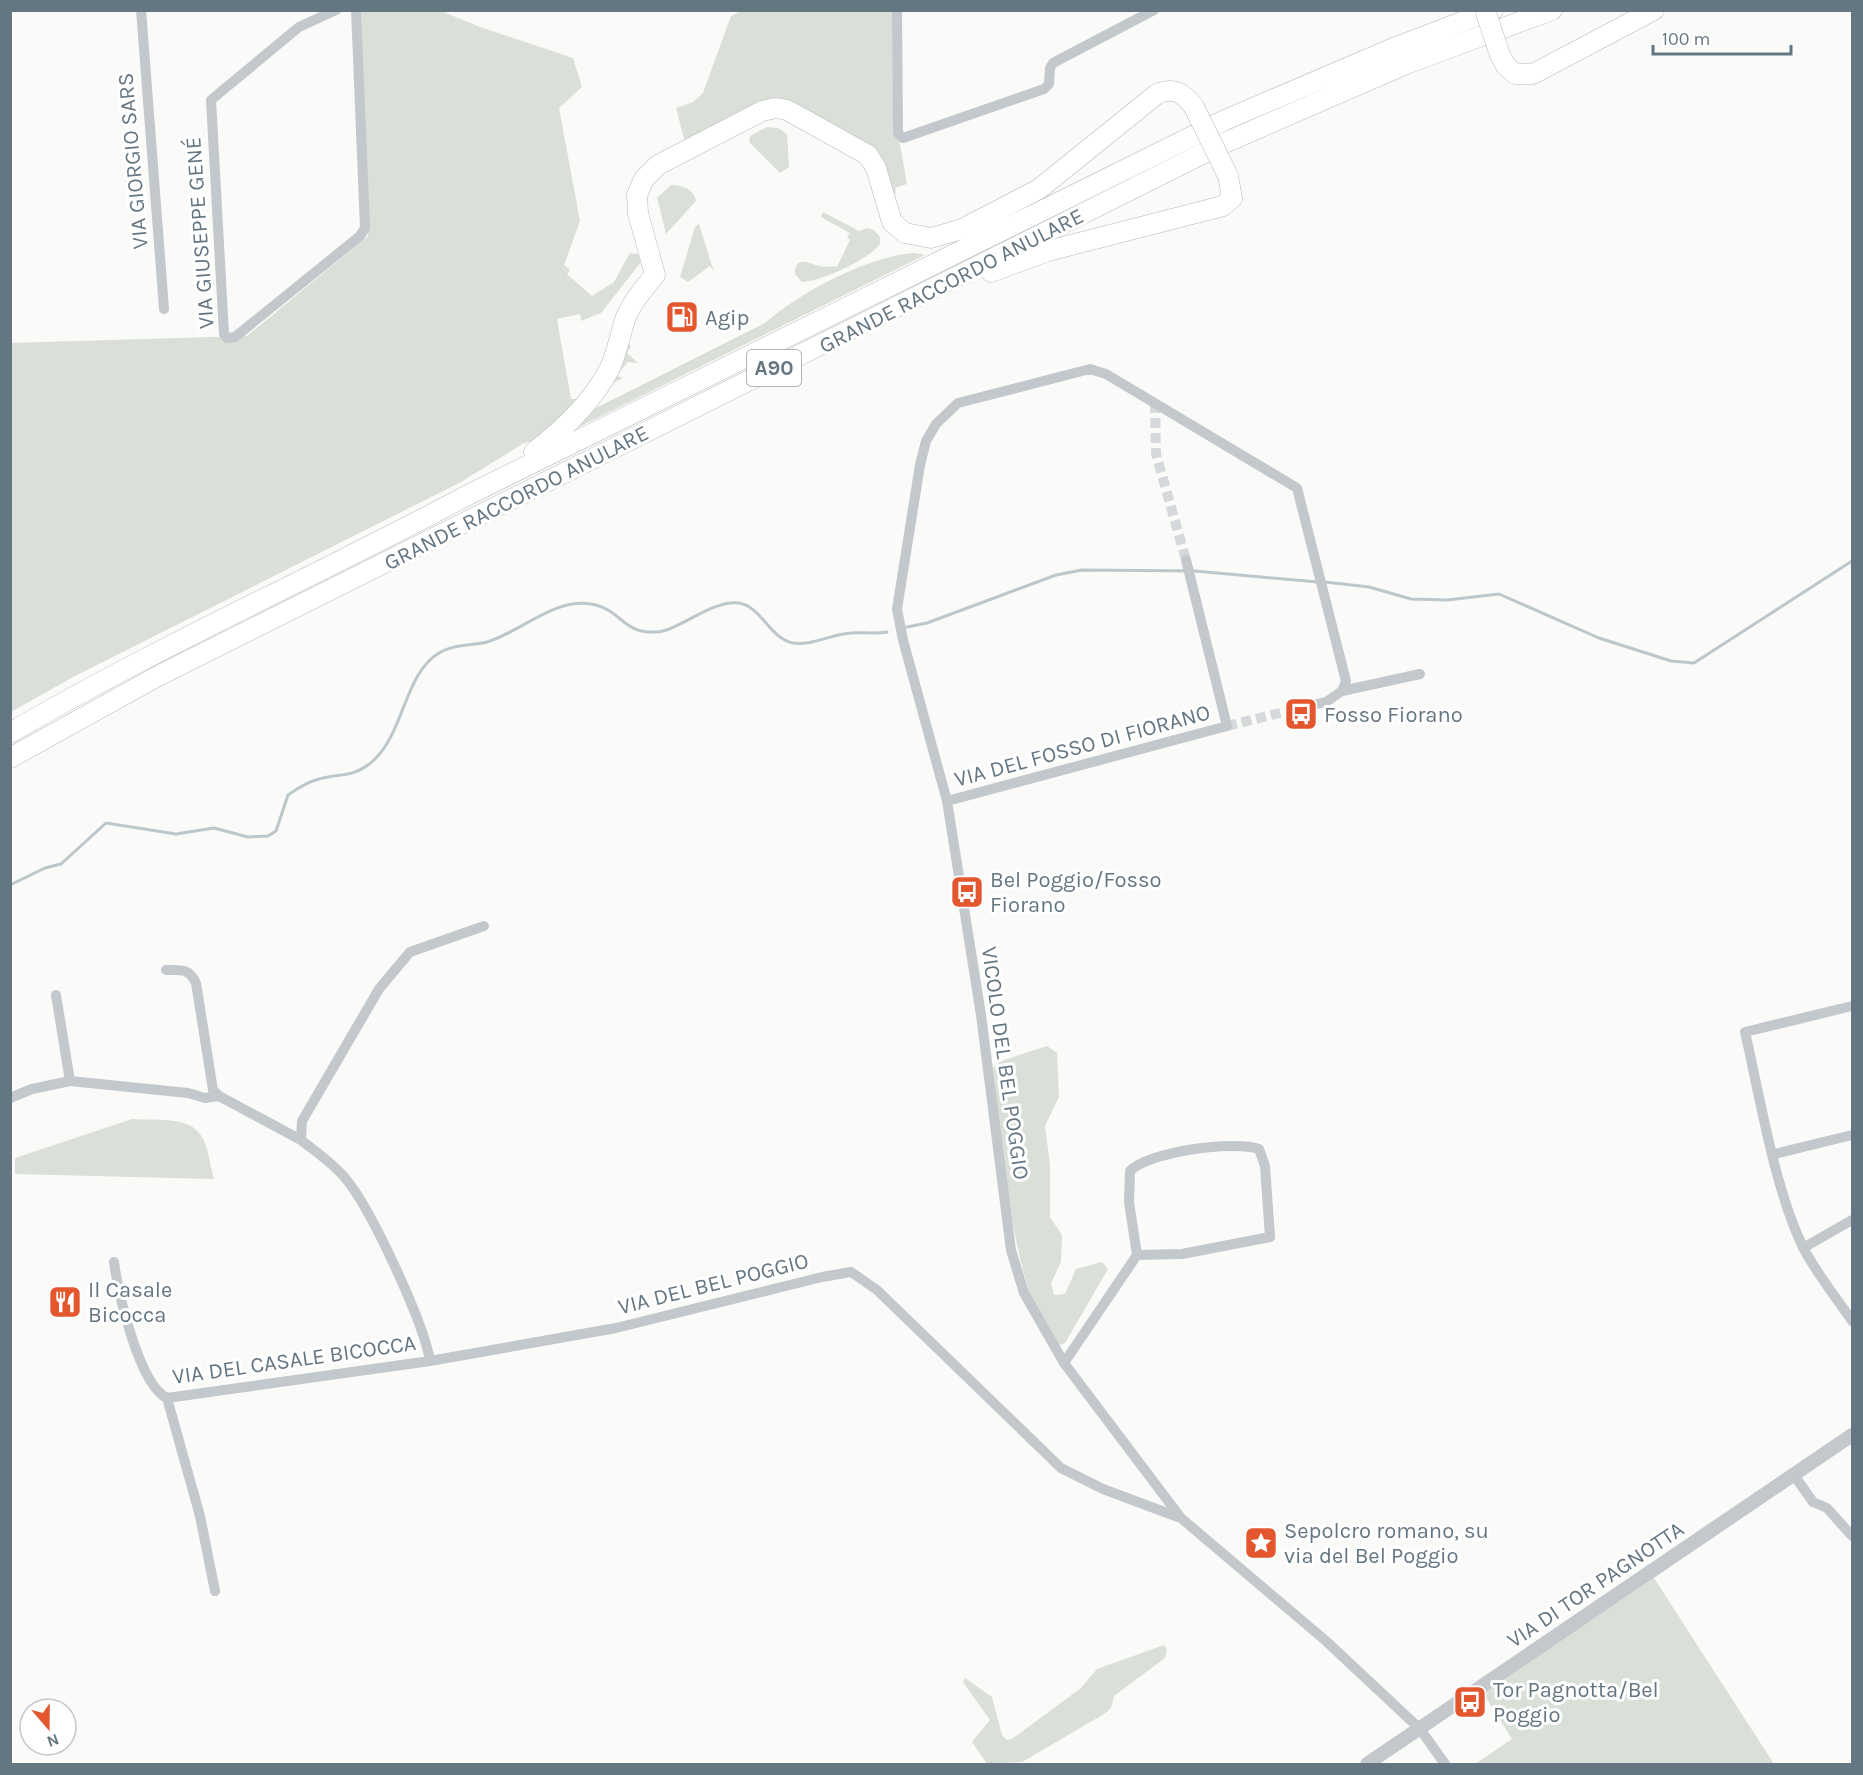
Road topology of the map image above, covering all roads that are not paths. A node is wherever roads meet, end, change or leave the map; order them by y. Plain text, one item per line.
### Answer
1 (141, 10) edge
2 (336, 10) edge
3 (356, 10) edge
4 (897, 10) edge
5 (1154, 10) edge
6 (1485, 10) edge
7 (1493, 10) edge
8 (1552, 10) edge
9 (1654, 10) edge
10 (164, 309) dead end
11 (893, 309) junction
12 (466, 496) junction
13 (1186, 560) tunnel mouth
14 (1420, 674) dead end
15 (1342, 692) junction
16 (1300, 708) tunnel mouth
17 (10, 734) edge
18 (10, 758) edge
19 (947, 801) junction
20 (484, 926) dead end
21 (166, 970) dead end
22 (56, 994) dead end
23 (1852, 1006) edge
24 (70, 1081) junction
25 (219, 1096) junction
26 (10, 1098) edge
27 (1852, 1135) edge
28 (301, 1140) junction
29 (1773, 1154) junction
30 (1852, 1220) edge
31 (1803, 1248) junction
32 (1137, 1255) junction
33 (114, 1262) dead end
34 (1852, 1321) edge
35 (430, 1361) junction
36 (1064, 1363) junction
37 (167, 1398) junction
38 (1852, 1436) edge
39 (1794, 1476) junction
40 (1181, 1518) junction
41 (1852, 1536) edge
42 (215, 1591) dead end
43 (1420, 1729) junction
44 (1367, 1764) edge
45 (1445, 1764) edge

1 - 10 street, VIA GIORGIO SARS
2 - 3 street, VIA GIUSEPPE GENÉ
4 - 5 street
6 - 9 highway, bridge
7 - 12 highway, GRANDE RACCORDO ANULARE / A90
8 - 11 highway, GRANDE RACCORDO ANULARE / A90
11 - 12 highway, bridge
11 - 18 highway, GRANDE RACCORDO ANULARE / A90
12 - 17 highway, GRANDE RACCORDO ANULARE / A90
13 - 19 street, VIA DEL FOSSO DI FIORANO
14 - 15 street
15 - 16 street
15 - 19 street, VICOLO DEL BEL POGGIO
19 - 36 street, VICOLO DEL BEL POGGIO
20 - 28 street
21 - 25 street
22 - 24 street
23 - 29 street
24 - 25 street
24 - 26 street
25 - 28 street
27 - 29 street
28 - 35 street
29 - 31 street
30 - 31 street
31 - 34 street
32 - 32 street
32 - 36 street
33 - 37 street, VIA DEL CASALE BICOCCA
35 - 37 street, VIA DEL CASALE BICOCCA
35 - 40 street, VIA DEL BEL POGGIO
36 - 40 street, VICOLO DEL BEL POGGIO
37 - 42 street
38 - 39 street, VIA DI TOR PAGNOTTA
39 - 41 street
39 - 43 street, VIA DI TOR PAGNOTTA
40 - 43 street, VICOLO DEL BEL POGGIO
43 - 44 street, VIA DI TOR PAGNOTTA
43 - 45 street

